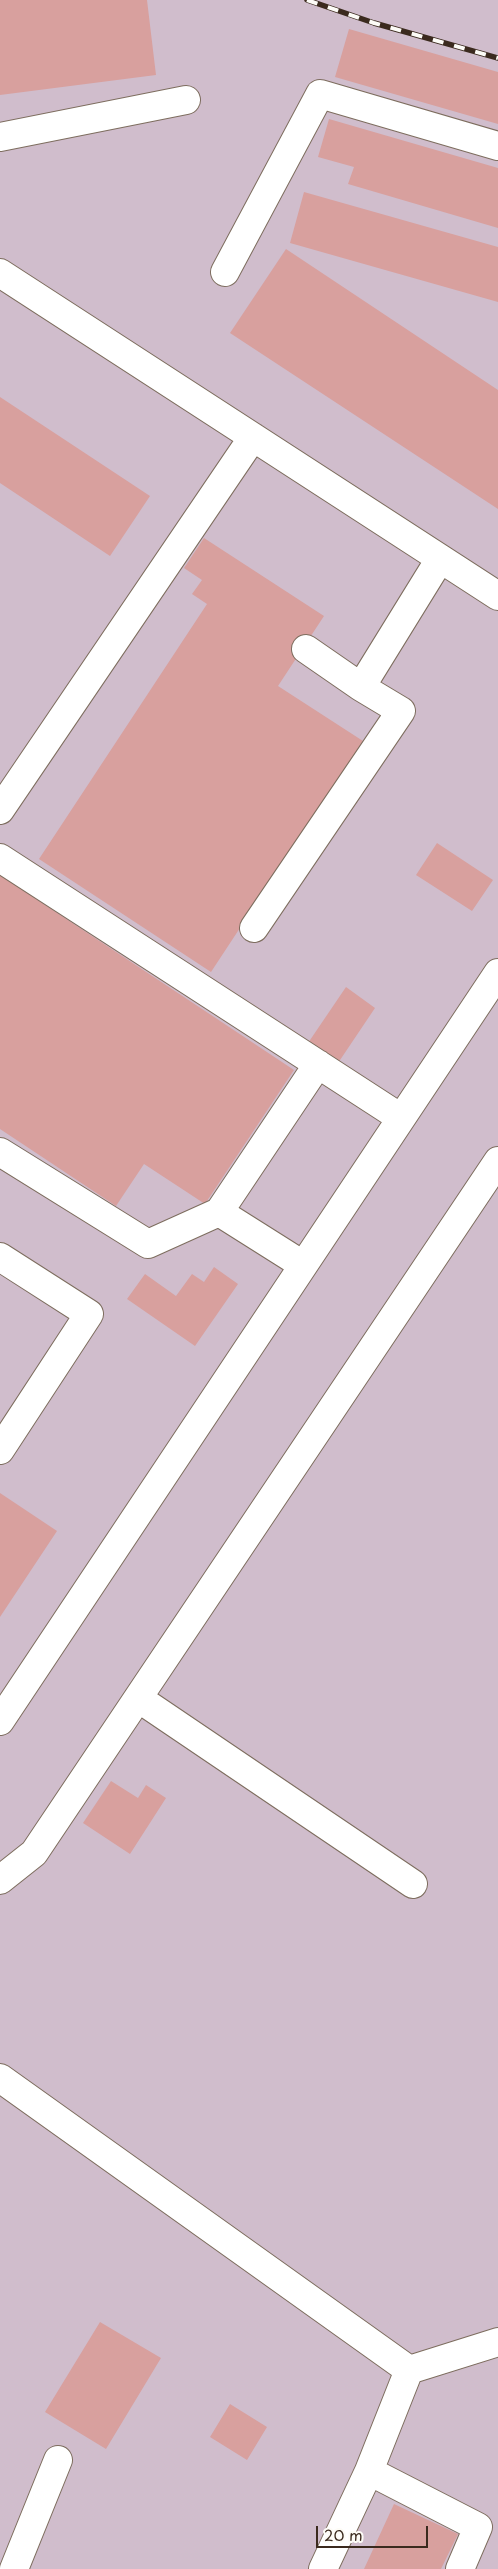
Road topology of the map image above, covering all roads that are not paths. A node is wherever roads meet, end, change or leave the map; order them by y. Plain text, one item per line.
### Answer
1 (186, 100) dead end
2 (0, 137) edge
3 (498, 146) edge
4 (225, 272) dead end
5 (1, 277) edge
6 (252, 437) junction
7 (440, 559) junction
8 (498, 596) edge
9 (306, 649) dead end
10 (361, 686) junction
11 (0, 810) edge
12 (0, 858) edge
13 (254, 928) dead end
14 (498, 973) edge
15 (318, 1064) junction
16 (401, 1118) junction
17 (0, 1152) edge
18 (498, 1161) edge
19 (219, 1212) junction
20 (0, 1257) edge
21 (303, 1266) junction
22 (0, 1450) edge
23 (138, 1698) junction
24 (0, 1721) edge
25 (0, 1880) edge
26 (413, 1884) dead end
27 (0, 2078) edge
28 (498, 2342) edge
29 (409, 2370) junction
30 (58, 2460) dead end
31 (369, 2470) junction
32 (14, 2569) edge
33 (323, 2569) edge
34 (460, 2569) edge

1 - 2 lane
3 - 4 lane
5 - 6 lane
6 - 7 lane
6 - 11 lane
7 - 8 lane
7 - 10 lane
9 - 10 lane
10 - 13 lane
12 - 15 lane
14 - 16 lane
15 - 16 lane
15 - 19 lane
16 - 21 lane
17 - 19 lane
18 - 23 lane
19 - 21 lane
20 - 22 lane
21 - 24 lane
23 - 25 lane
23 - 26 lane
27 - 29 lane
28 - 29 lane
29 - 31 lane
30 - 32 lane
31 - 33 lane
31 - 34 lane

